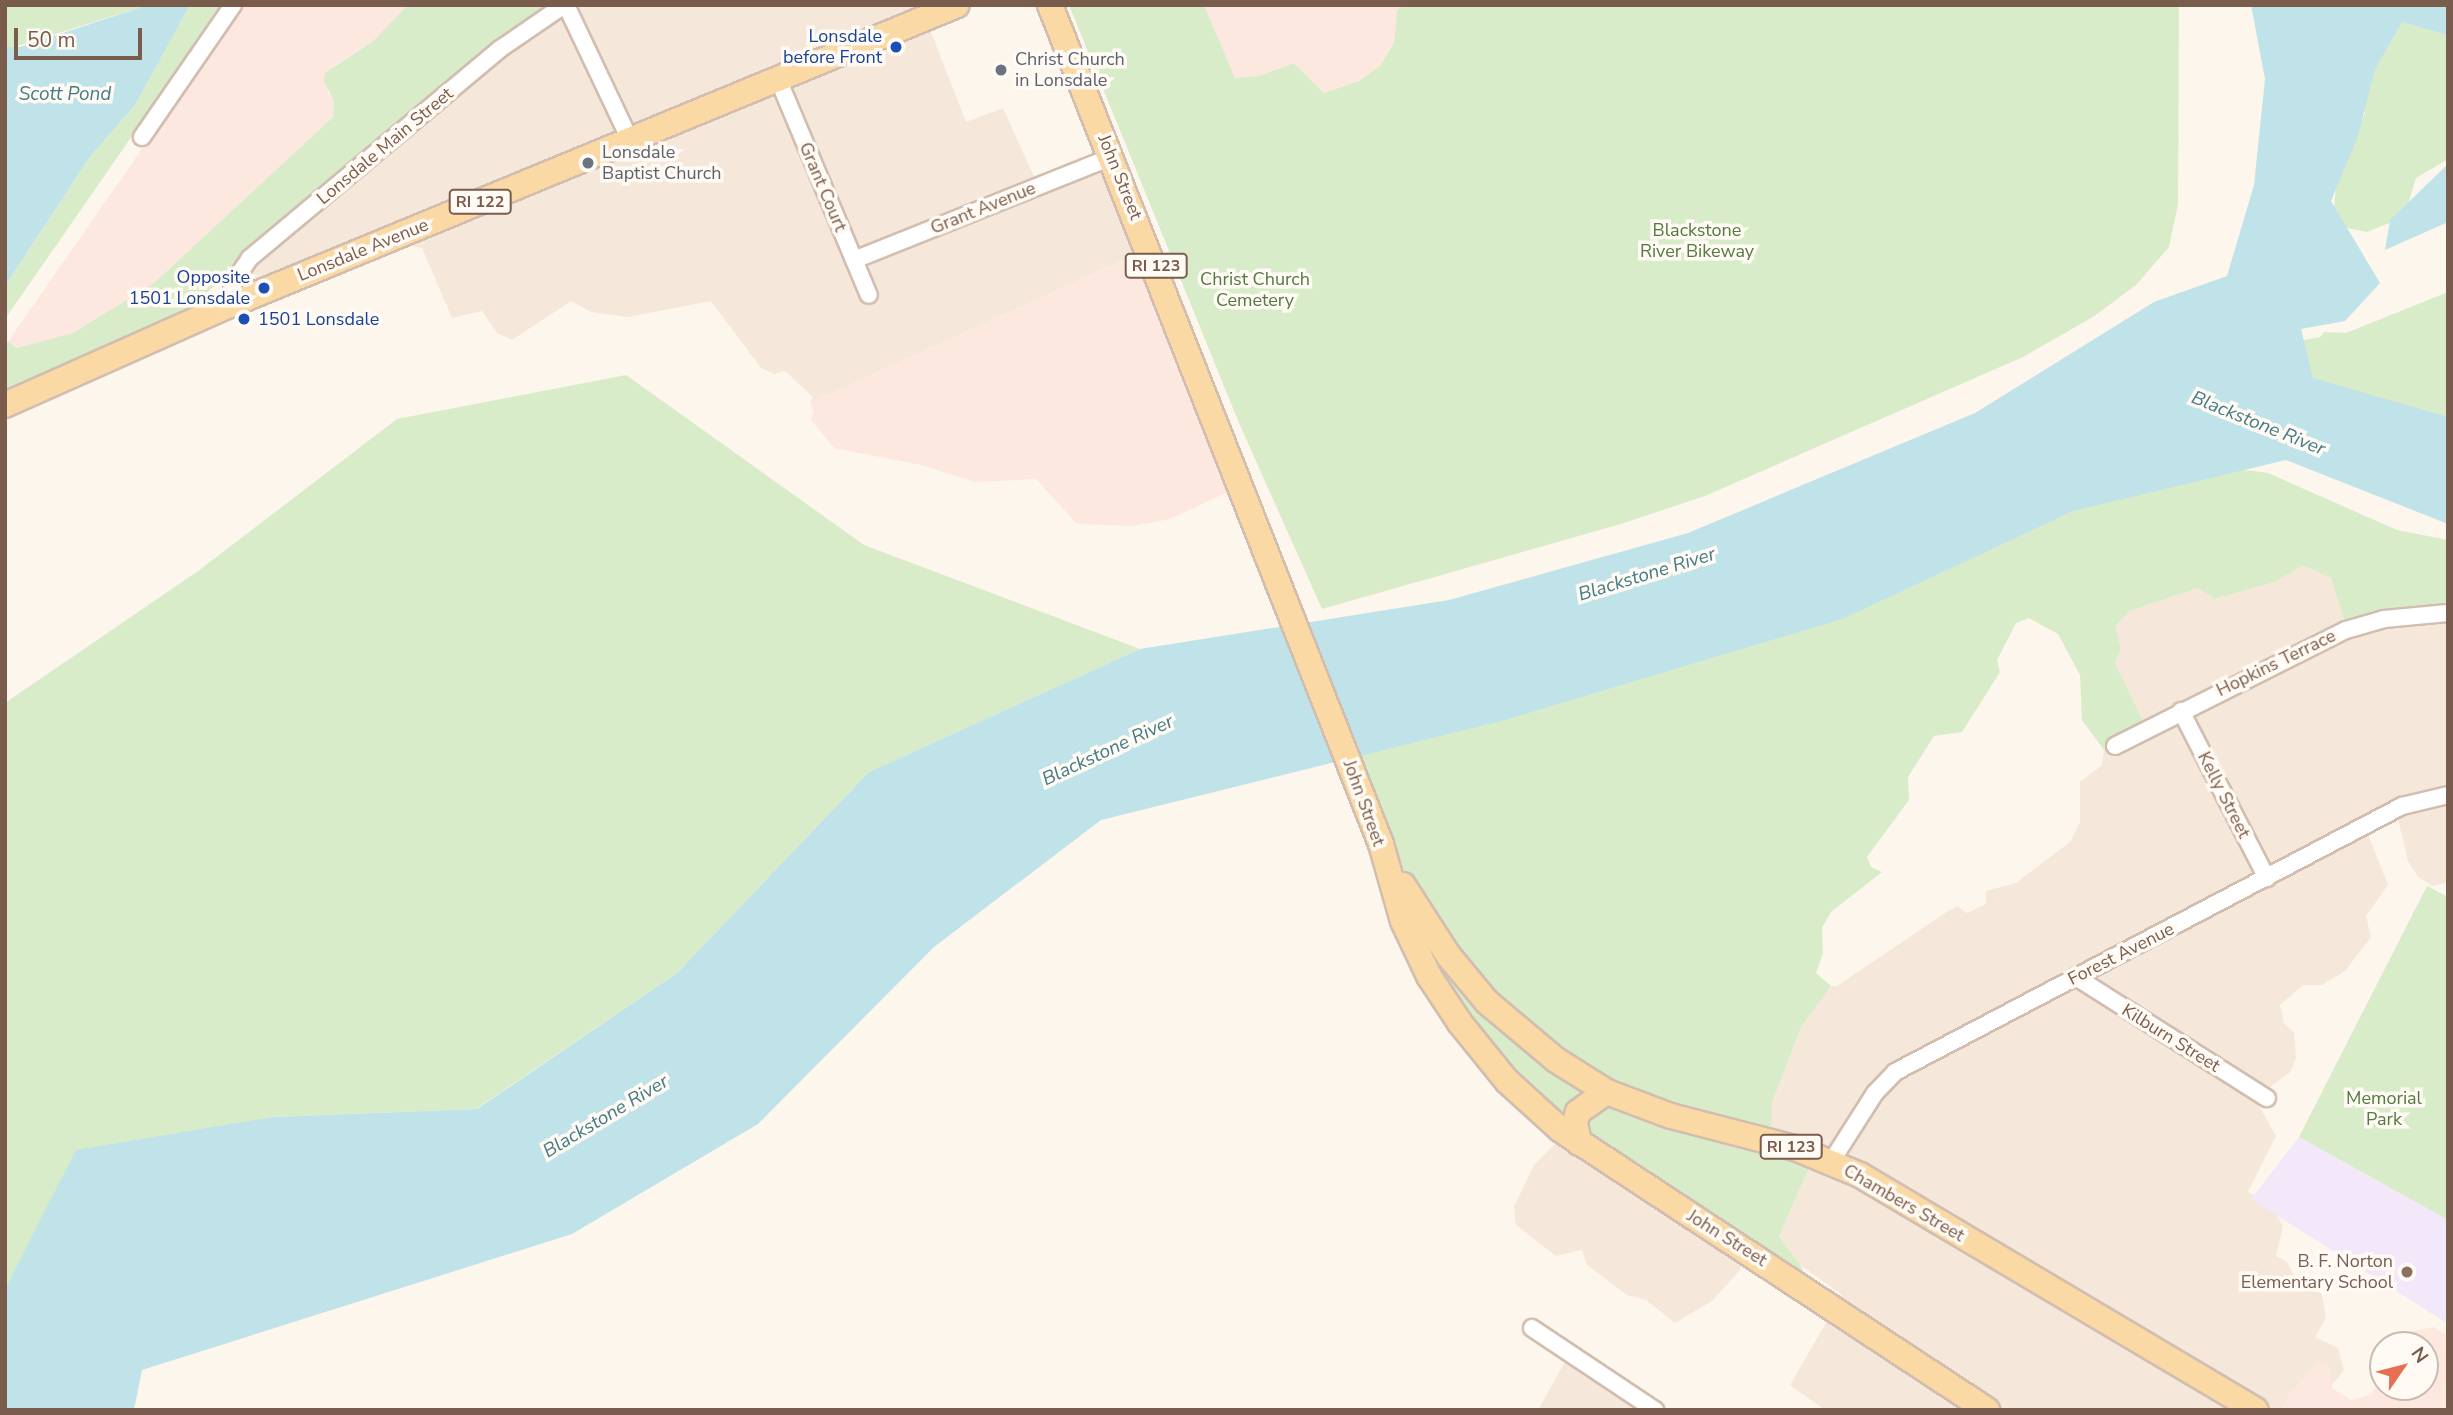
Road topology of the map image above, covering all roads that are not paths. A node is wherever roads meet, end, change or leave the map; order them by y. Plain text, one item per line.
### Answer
1 (233, 5) edge
2 (565, 5) edge
3 (957, 5) edge
4 (1050, 5) edge
5 (778, 79) junction
6 (142, 136) dead end
7 (629, 140) junction
8 (1112, 157) junction
9 (854, 260) junction
10 (869, 295) dead end
11 (230, 305) junction
12 (5, 405) edge
13 (2448, 613) edge
14 (2181, 711) junction
15 (2115, 746) dead end
16 (2448, 795) edge
17 (1381, 844) junction
18 (2267, 878) junction
19 (2076, 977) junction
20 (1487, 1002) junction
21 (1451, 1010) junction
22 (1607, 1092) junction
23 (2267, 1098) dead end
24 (1579, 1143) junction
25 (1831, 1162) junction
26 (1532, 1328) dead end
27 (1655, 1410) edge
28 (1987, 1410) edge
29 (2255, 1410) edge

1 - 6 street
2 - 7 street
2 - 11 street, Lonsdale Main Street
3 - 5 main road, Lonsdale Avenue / RI 122
4 - 8 main road, John Street / RI 123
5 - 7 main road, Lonsdale Avenue / RI 122
5 - 9 street, Grant Court
7 - 11 main road, Lonsdale Avenue / RI 122
8 - 9 street, Grant Avenue
8 - 17 main road, John Street / RI 123
9 - 10 street, Grant Court
11 - 12 main road, Lonsdale Avenue / RI 122
13 - 14 street, Hopkins Terrace
14 - 15 street, Hopkins Terrace
14 - 18 street, Kelly Street
16 - 18 street, Forest Avenue
17 - 20 main road, Chambers Street / RI 123
17 - 21 main road, John Street / RI 123
18 - 19 street, Forest Avenue
19 - 23 street, Kilburn Street
19 - 25 street, Forest Avenue
20 - 21 main road
20 - 22 main road, Chambers Street / RI 123
21 - 24 main road, John Street / RI 123
22 - 24 main road
22 - 25 main road, Chambers Street / RI 123
24 - 28 main road, John Street / RI 123
25 - 29 main road, Chambers Street / RI 123
26 - 27 street

